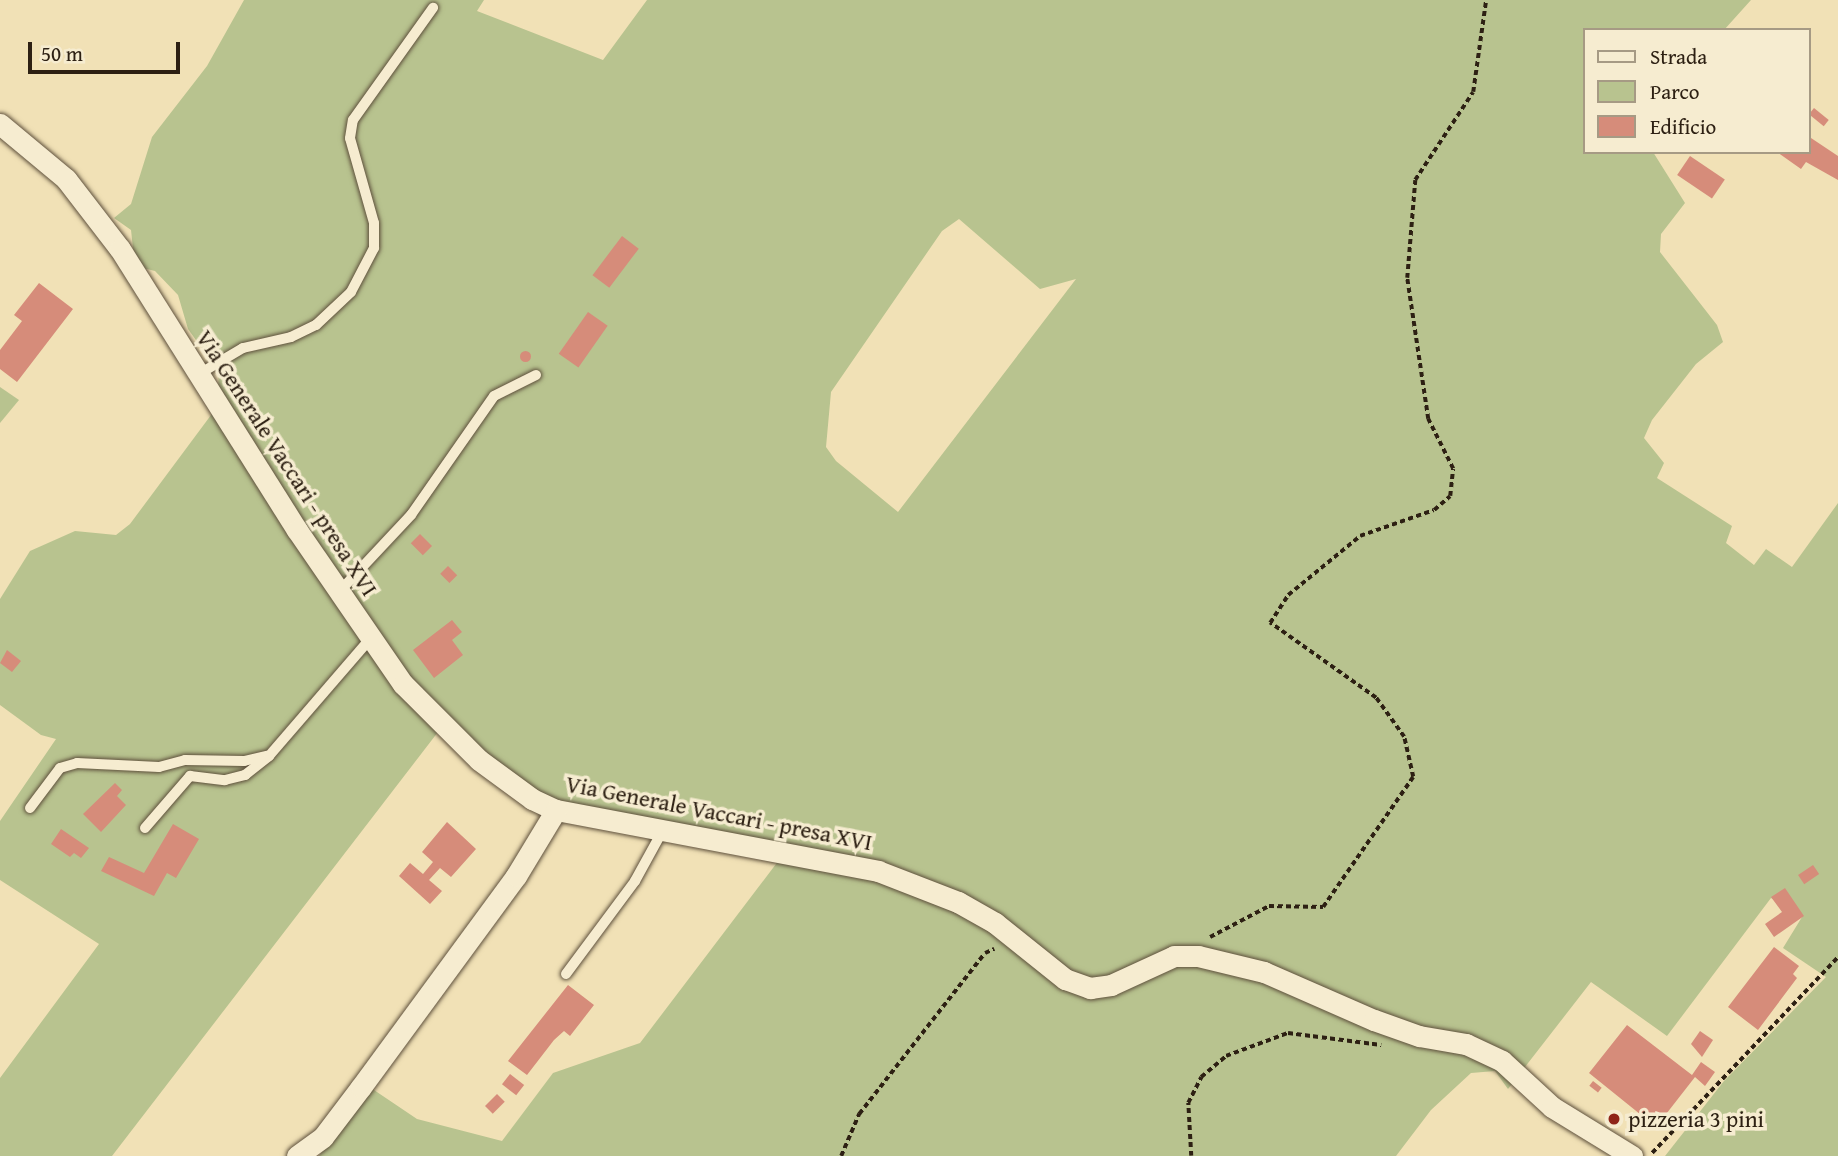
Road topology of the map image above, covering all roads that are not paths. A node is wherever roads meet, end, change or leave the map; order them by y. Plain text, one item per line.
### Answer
1 (433, 8) dead end
2 (0, 124) edge
3 (199, 374) junction
4 (536, 375) dead end
5 (338, 593) junction
6 (370, 639) junction
7 (269, 756) junction
8 (30, 808) dead end
9 (556, 810) junction
10 (145, 828) dead end
11 (663, 830) junction
12 (566, 974) dead end
13 (297, 1156) edge
14 (1632, 1156) edge

1 - 3 lane
2 - 3 street, Via Generale Vaccari - presa XVI
3 - 5 street, Via Generale Vaccari - presa XVI
4 - 5 lane
5 - 6 street, Via Generale Vaccari - presa XVI
6 - 7 lane
6 - 9 street, Via Generale Vaccari - presa XVI
7 - 8 lane
7 - 10 lane
9 - 11 street, Via Generale Vaccari - presa XVI
9 - 13 street
11 - 12 lane
11 - 14 street, Via Generale Vaccari - presa XVI

